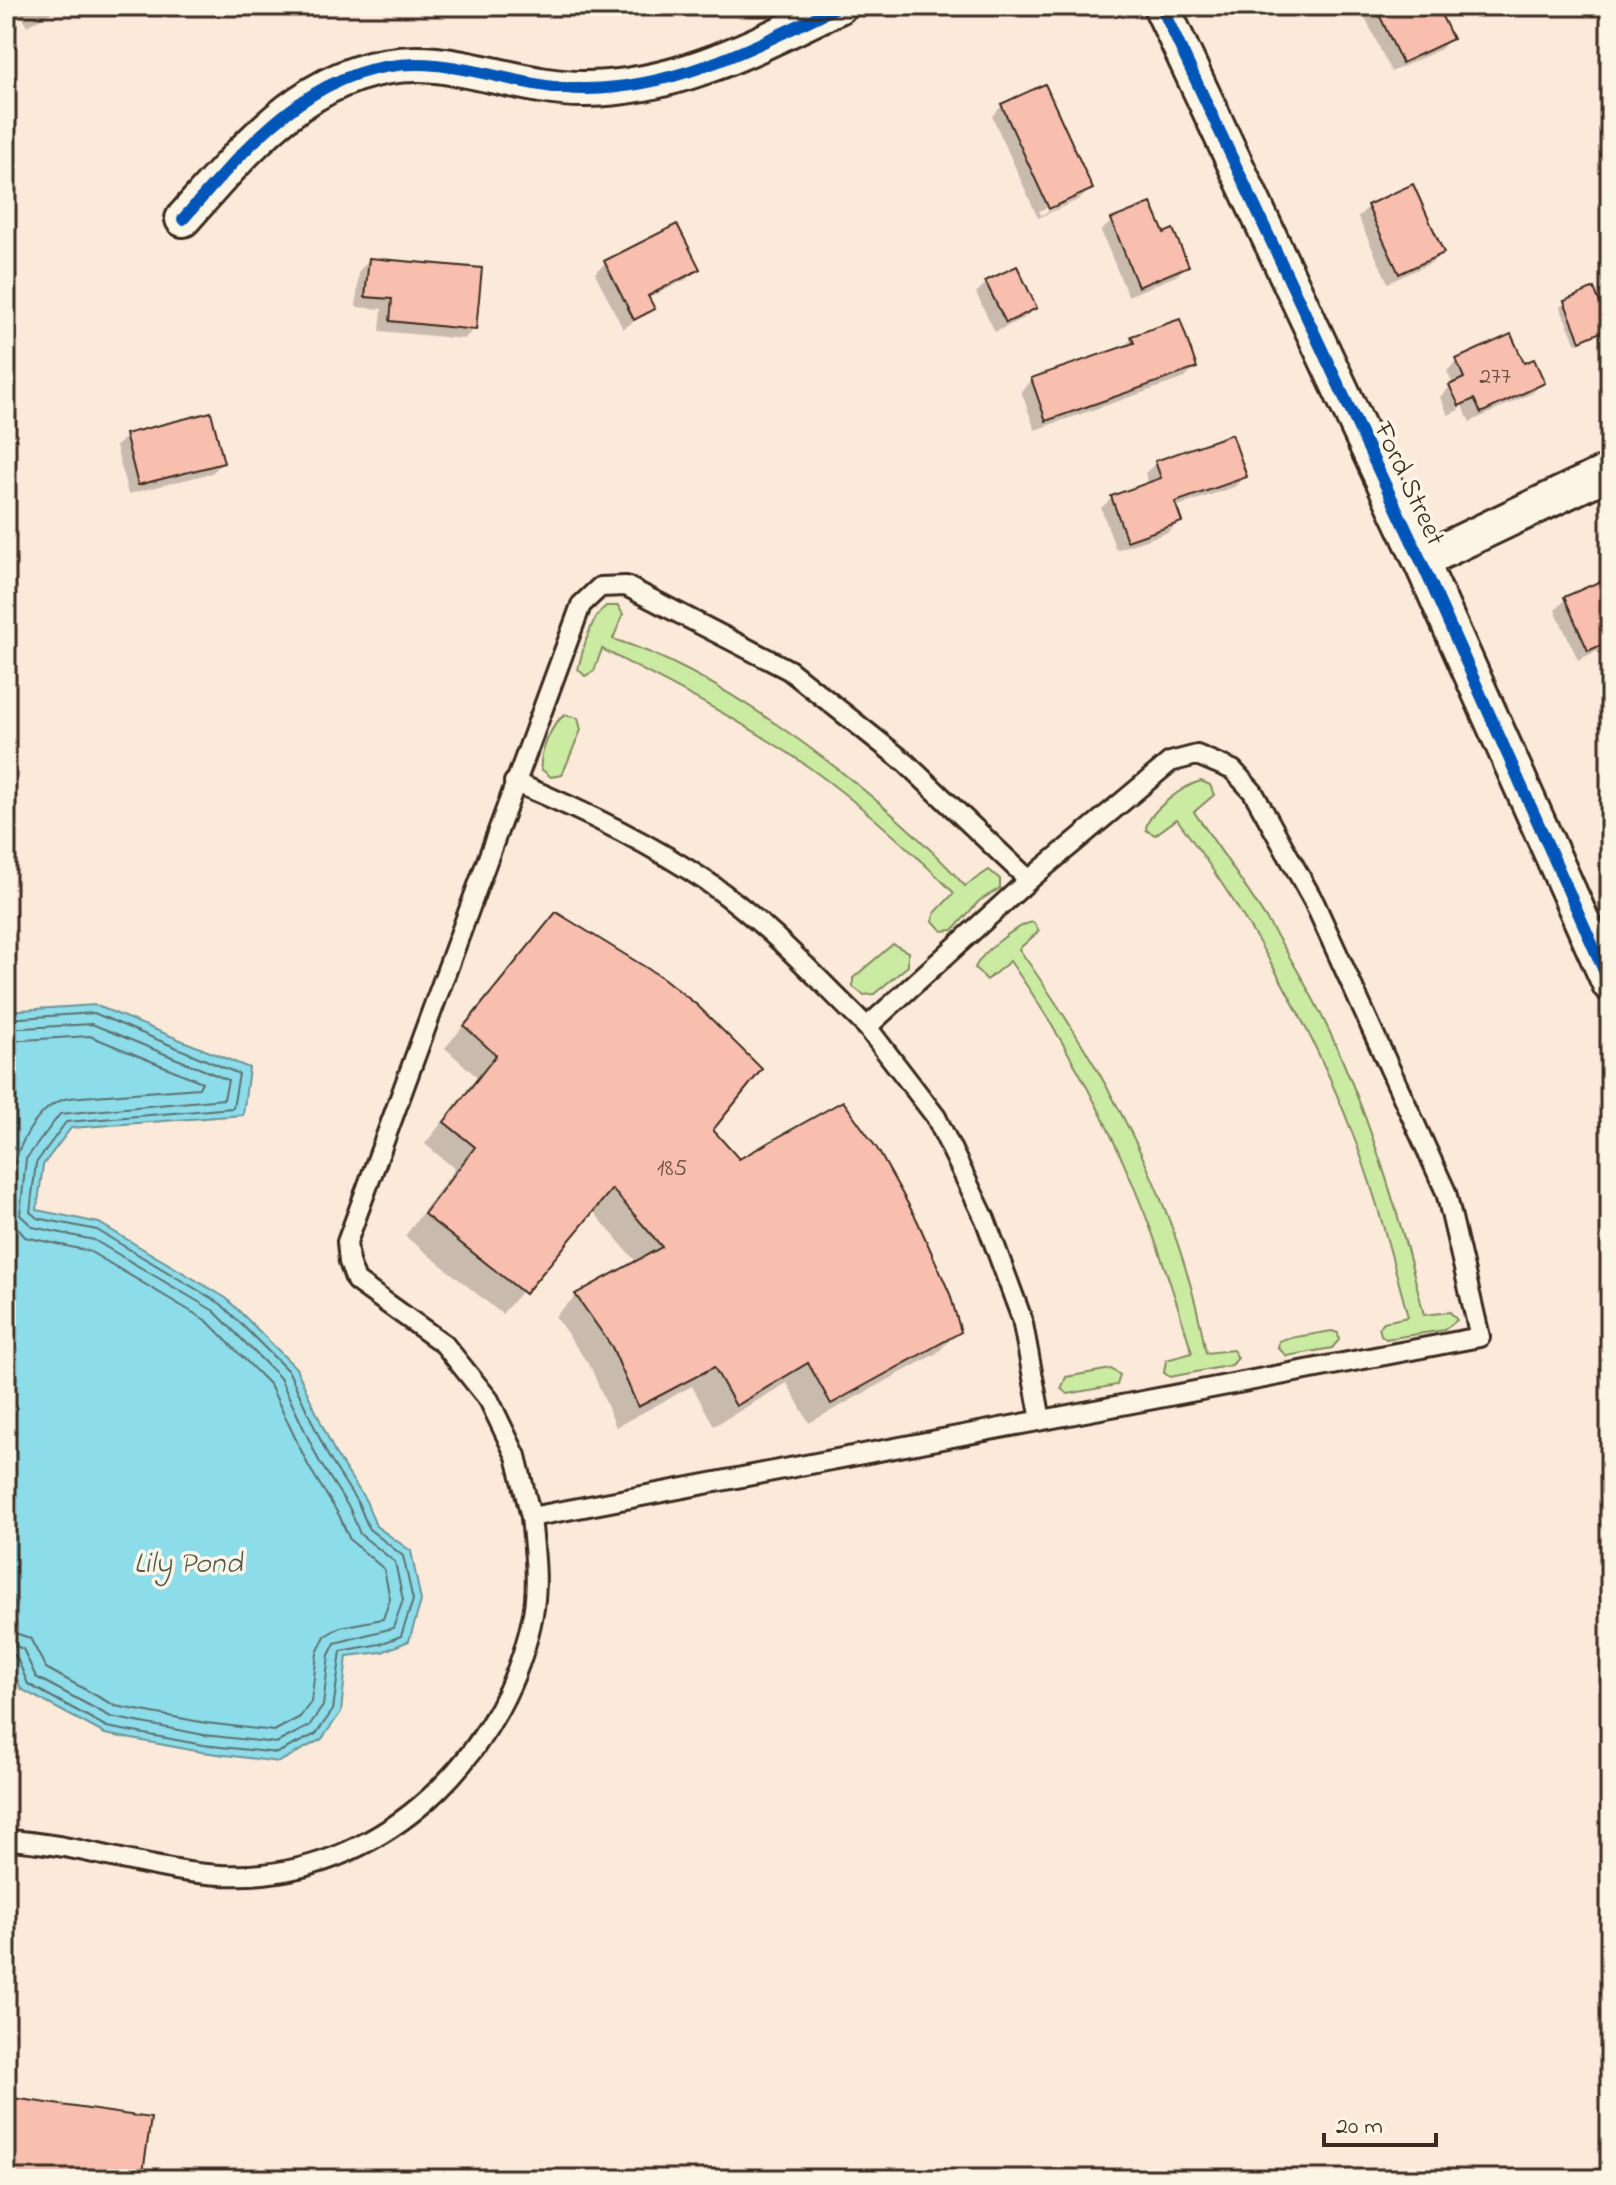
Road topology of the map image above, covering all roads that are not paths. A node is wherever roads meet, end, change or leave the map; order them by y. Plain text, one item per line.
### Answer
1 (839, 6) edge
2 (1161, 6) edge
3 (183, 219) dead end
4 (1610, 471) edge
5 (1421, 561) junction
6 (514, 782) junction
7 (1029, 880) junction
8 (1610, 984) edge
9 (867, 1027) junction
10 (1041, 1420) junction
11 (531, 1517) junction
12 (6, 1840) edge

1 - 3 street
2 - 5 street, Ford Street
4 - 5 street
5 - 8 street, Ford Street
6 - 7 lane
6 - 9 lane
6 - 11 lane
7 - 9 lane
7 - 10 lane
9 - 10 lane
10 - 11 lane
11 - 12 lane

